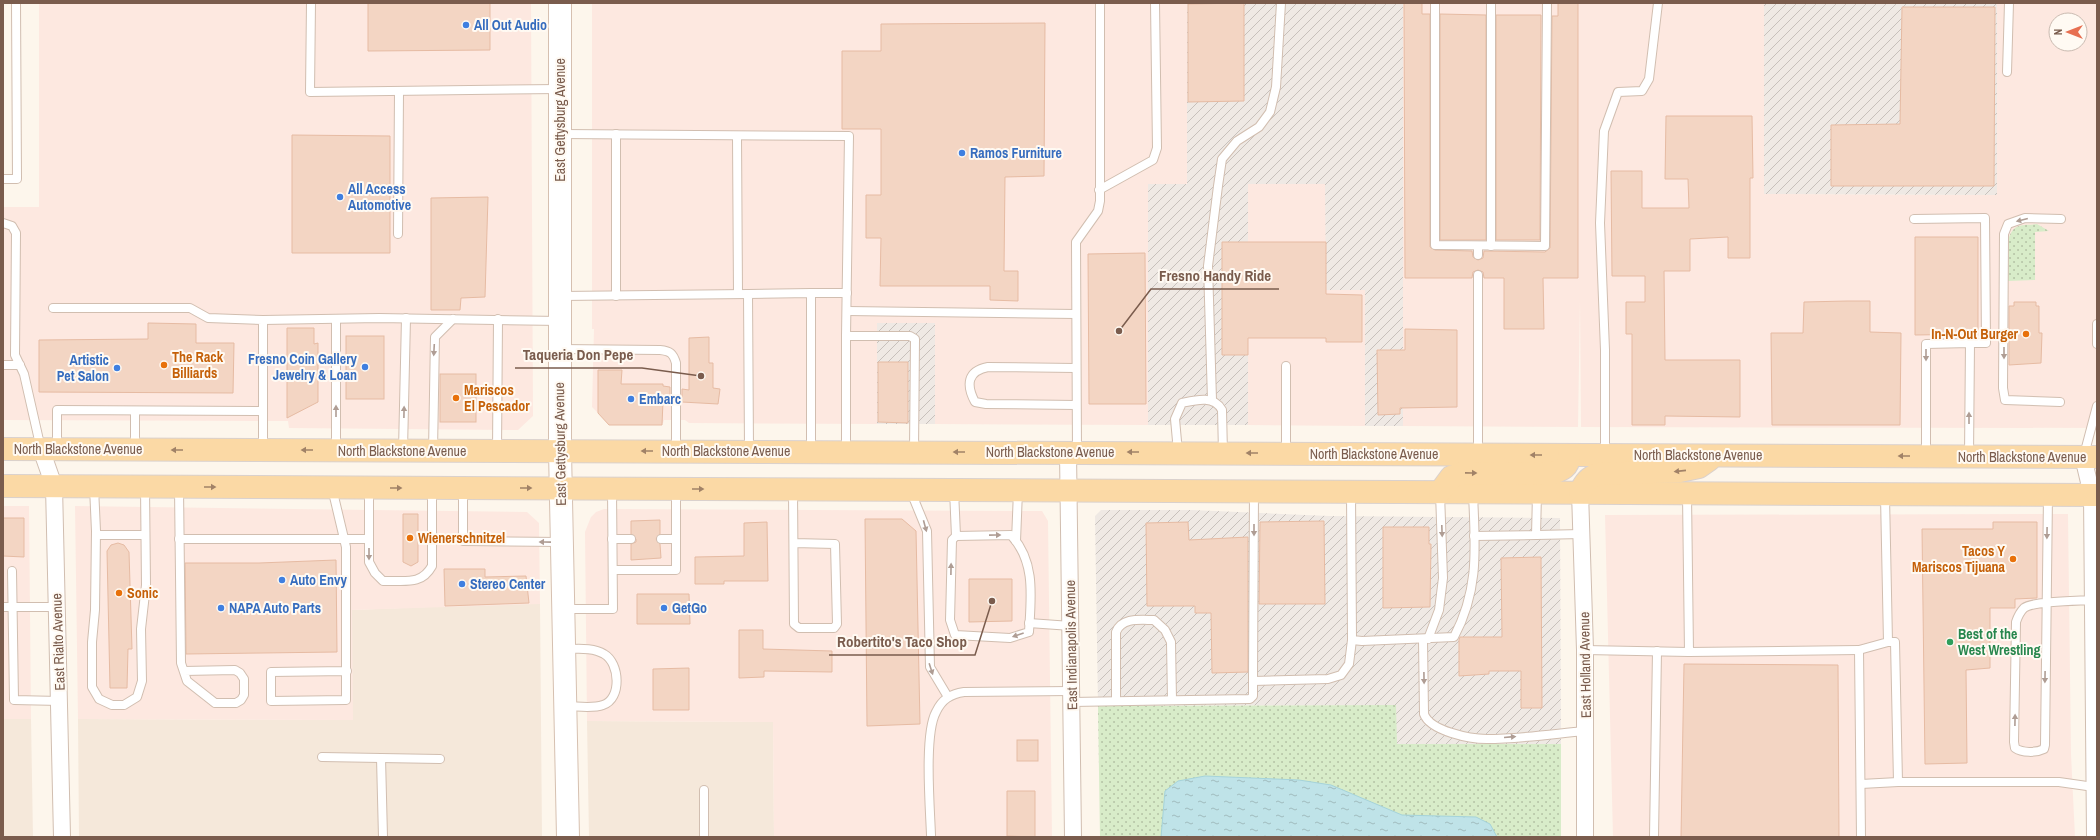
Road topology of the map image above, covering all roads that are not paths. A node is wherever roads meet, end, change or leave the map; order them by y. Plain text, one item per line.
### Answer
1 (16, 3) edge
2 (311, 3) edge
3 (560, 3) edge
4 (1100, 3) edge
5 (1155, 3) edge
6 (1281, 3) edge
7 (1435, 3) edge
8 (1491, 3) edge
9 (1547, 3) edge
10 (1658, 3) edge
11 (2009, 3) edge
12 (2007, 72) dead end
13 (560, 89) junction
14 (399, 92) junction
15 (560, 134) junction
16 (616, 134) junction
17 (736, 136) junction
18 (3, 179) edge
19 (1099, 190) junction
20 (1914, 219) dead end
21 (2061, 219) dead end
22 (3, 223) edge
23 (398, 234) dead end
24 (1478, 246) junction
25 (1491, 246) junction
26 (1478, 255) dead end
27 (1478, 275) dead end
28 (811, 293) junction
29 (847, 293) junction
30 (738, 294) junction
31 (748, 294) junction
32 (560, 296) junction
33 (616, 296) junction
34 (53, 308) dead end
35 (847, 311) junction
36 (1076, 314) junction
37 (406, 318) junction
38 (336, 319) junction
39 (453, 319) junction
40 (498, 319) junction
41 (263, 320) junction
42 (560, 320) junction
43 (2097, 324) edge
44 (846, 336) junction
45 (1970, 344) junction
46 (2097, 344) edge
47 (560, 349) junction
48 (3, 365) edge
49 (20, 365) junction
50 (1286, 366) dead end
51 (1075, 368) junction
52 (1212, 400) junction
53 (2060, 402) dead end
54 (1076, 405) junction
55 (2097, 406) edge
56 (135, 411) junction
57 (263, 411) junction
58 (3, 449) edge
59 (49, 449) junction
60 (135, 449) junction
61 (263, 450) junction
62 (336, 450) junction
63 (403, 451) junction
64 (433, 451) junction
65 (497, 451) junction
66 (560, 451) junction
67 (676, 451) junction
68 (749, 451) junction
69 (811, 451) junction
70 (846, 452) junction
71 (914, 452) junction
72 (1072, 452) junction
73 (1178, 452) junction
74 (1223, 453) junction
75 (1286, 453) junction
76 (1478, 454) junction
77 (1569, 455) junction
78 (1605, 455) junction
79 (1715, 455) junction
80 (1926, 457) junction
81 (1969, 457) junction
82 (2090, 457) edge
83 (3, 486) edge
84 (54, 486) junction
85 (94, 486) junction
86 (145, 487) junction
87 (179, 487) junction
88 (332, 488) junction
89 (369, 488) junction
90 (432, 488) junction
91 (463, 488) junction
92 (561, 488) junction
93 (612, 488) junction
94 (676, 489) junction
95 (793, 489) junction
96 (910, 490) junction
97 (954, 490) junction
98 (1018, 490) junction
99 (1069, 490) junction
100 (1254, 491) junction
101 (1351, 491) junction
102 (1440, 492) junction
103 (1473, 492) junction
104 (1537, 492) junction
105 (1580, 492) junction
106 (1687, 493) junction
107 (1885, 494) junction
108 (2048, 494) junction
109 (2094, 494) edge
110 (1582, 534) junction
111 (96, 535) junction
112 (145, 535) junction
113 (1536, 535) junction
114 (956, 536) junction
115 (1474, 536) junction
116 (180, 539) junction
117 (344, 539) junction
118 (369, 539) junction
119 (612, 539) junction
120 (631, 539) dead end
121 (661, 539) dead end
122 (676, 539) junction
123 (1016, 541) junction
124 (562, 542) junction
125 (794, 543) junction
126 (612, 570) junction
127 (12, 571) dead end
128 (2093, 600) junction
129 (2046, 603) junction
130 (3, 607) edge
131 (12, 607) junction
132 (57, 607) junction
133 (563, 609) junction
134 (1029, 623) junction
135 (1071, 626) junction
136 (1426, 639) junction
137 (1352, 640) junction
138 (1888, 642) junction
139 (564, 649) junction
140 (1585, 650) junction
141 (1859, 650) junction
142 (1657, 651) junction
143 (1689, 652) junction
144 (184, 671) junction
145 (347, 671) junction
146 (1254, 681) junction
147 (948, 697) junction
148 (1072, 697) junction
149 (1172, 700) junction
150 (60, 701) junction
151 (1116, 701) junction
152 (565, 706) junction
153 (1585, 731) junction
154 (322, 757) dead end
155 (381, 758) junction
156 (440, 759) dead end
157 (1898, 782) junction
158 (1861, 784) junction
159 (2094, 787) junction
160 (704, 790) dead end
161 (931, 835) dead end
162 (62, 837) edge
163 (382, 837) edge
164 (568, 837) edge
165 (704, 837) edge
166 (1073, 837) edge
167 (1585, 837) edge
168 (1654, 837) edge
169 (1861, 837) edge
170 (2095, 837) edge

1 - 18 lane
2 - 14 lane
3 - 13 street, East Gettysburg Avenue
4 - 19 lane
5 - 19 lane
6 - 52 lane
7 - 24 lane
8 - 25 lane
9 - 25 lane
10 - 78 lane
11 - 12 lane
13 - 14 lane
13 - 15 street, East Gettysburg Avenue
14 - 23 lane
15 - 16 lane
15 - 32 street, East Gettysburg Avenue
16 - 17 lane
16 - 33 lane
17 - 29 lane
17 - 30 lane
19 - 36 lane
20 - 45 lane
21 -> 53 lane
22 - 49 lane
24 - 25 lane
24 - 26 lane
27 - 76 lane
28 - 29 lane
28 - 31 lane
28 - 69 lane
29 - 35 lane
30 - 31 lane
30 - 33 lane
31 - 68 lane
32 - 33 lane
32 - 42 street, East Gettysburg Avenue
34 - 41 lane
35 - 36 lane
35 - 44 lane
36 - 51 lane
37 - 38 lane
37 - 39 lane
63 -> 37 lane
38 - 41 lane
62 -> 38 lane
39 - 40 lane
39 -> 64 lane
40 - 42 lane
40 - 65 lane
41 - 57 lane
42 - 47 street, East Gettysburg Avenue
43 - 46 lane
44 - 70 lane
44 - 71 lane
45 -> 80 lane
81 -> 45 lane
47 - 66 street, East Gettysburg Avenue
47 - 67 lane
48 - 49 lane
49 - 59 lane
50 - 75 lane
51 - 54 lane
51 - 54 lane
52 - 73 lane
52 - 74 lane
54 - 72 lane
55 - 82 lane
56 - 57 lane
56 - 59 lane
56 - 60 lane
57 - 61 lane
58 - 59 main road, North Blackstone Avenue
59 - 60 main road, North Blackstone Avenue
59 - 84 street, East Rialto Avenue
61 -> 60 main road, North Blackstone Avenue
62 -> 61 main road, North Blackstone Avenue
62 - 63 main road, North Blackstone Avenue
63 - 64 main road, North Blackstone Avenue
64 - 65 main road, North Blackstone Avenue
65 - 66 main road, North Blackstone Avenue
67 -> 66 main road, North Blackstone Avenue
66 - 92 street, East Gettysburg Avenue
67 - 68 main road, North Blackstone Avenue
68 - 69 main road, North Blackstone Avenue
69 - 70 main road, North Blackstone Avenue
70 - 71 main road, North Blackstone Avenue
72 -> 71 main road, North Blackstone Avenue
73 -> 72 main road, North Blackstone Avenue
72 - 99 street, East Indianapolis Avenue
73 - 74 main road, North Blackstone Avenue
75 -> 74 main road, North Blackstone Avenue
75 - 76 main road, North Blackstone Avenue
77 -> 76 main road, North Blackstone Avenue
77 - 78 main road, North Blackstone Avenue
102 -> 77 main road
78 - 79 main road, North Blackstone Avenue
80 -> 79 main road, North Blackstone Avenue
79 -> 105 main road
80 - 81 main road, North Blackstone Avenue
81 - 82 main road, North Blackstone Avenue
82 - 109 street
83 - 84 main road
84 - 85 main road
84 - 132 street, East Rialto Avenue
85 - 86 main road
85 - 111 lane
86 - 87 main road
86 - 112 lane
87 -> 88 main road
87 - 116 lane
88 - 89 main road
88 - 117 lane
89 -> 90 main road
89 - 118 lane
90 - 91 main road
118 -> 90 lane
91 -> 92 main road
124 -> 91 lane
92 - 93 main road
92 - 124 street, East Gettysburg Avenue
93 - 94 main road
93 - 119 lane
94 -> 95 main road
94 - 122 lane
95 - 96 main road
95 - 125 lane
96 - 97 main road
96 -> 147 lane
97 - 98 main road
97 - 114 lane
98 - 99 main road
98 - 123 lane
99 - 100 main road
99 - 135 street, East Indianapolis Avenue
100 - 101 main road
100 -> 146 lane
101 - 102 main road
101 - 137 lane
102 - 103 main road
102 -> 136 lane
103 - 104 main road
103 - 115 lane
104 - 105 main road
104 - 113 lane
105 - 106 main road
105 - 110 street, East Holland Avenue
106 - 107 main road
106 - 143 lane
107 - 108 main road
107 - 138 lane
108 - 109 main road
108 -> 129 lane
109 - 128 street
110 - 113 lane
110 - 140 street, East Holland Avenue
111 - 112 lane
111 - 112 lane
113 - 115 lane
114 -> 123 lane
134 -> 114 lane
115 - 136 lane
116 - 117 lane
116 - 144 lane
117 - 118 lane
117 - 145 lane
119 - 120 lane
119 - 126 lane
121 - 122 lane
122 - 126 lane
123 - 134 lane
124 - 133 street, East Gettysburg Avenue
125 - 125 lane
126 - 133 lane
127 - 131 lane
128 - 129 lane
128 - 159 street
129 -> 129 lane
130 - 131 lane
131 - 132 lane
131 - 150 lane
132 - 150 street, East Rialto Avenue
133 - 139 street, East Gettysburg Avenue
134 - 135 lane
135 - 148 street, East Indianapolis Avenue
136 - 137 lane
136 -> 153 lane
137 - 146 lane
138 - 141 lane
138 - 157 lane
139 - 152 street, East Gettysburg Avenue
139 - 152 lane
140 - 142 lane
140 - 153 street, East Holland Avenue
141 - 143 lane
141 - 158 lane
142 - 143 lane
142 - 168 lane
144 - 144 lane
145 - 145 lane
146 - 149 lane
147 - 148 lane
147 - 161 lane
148 - 151 lane
148 - 166 street, East Indianapolis Avenue
149 - 151 lane
149 - 151 lane
150 - 162 street, East Rialto Avenue
152 - 164 street, East Gettysburg Avenue
153 - 167 street, East Holland Avenue
154 - 155 lane
155 - 156 lane
155 - 163 lane
157 - 158 lane
157 - 159 lane
158 - 169 lane
159 - 170 street
160 - 165 lane

